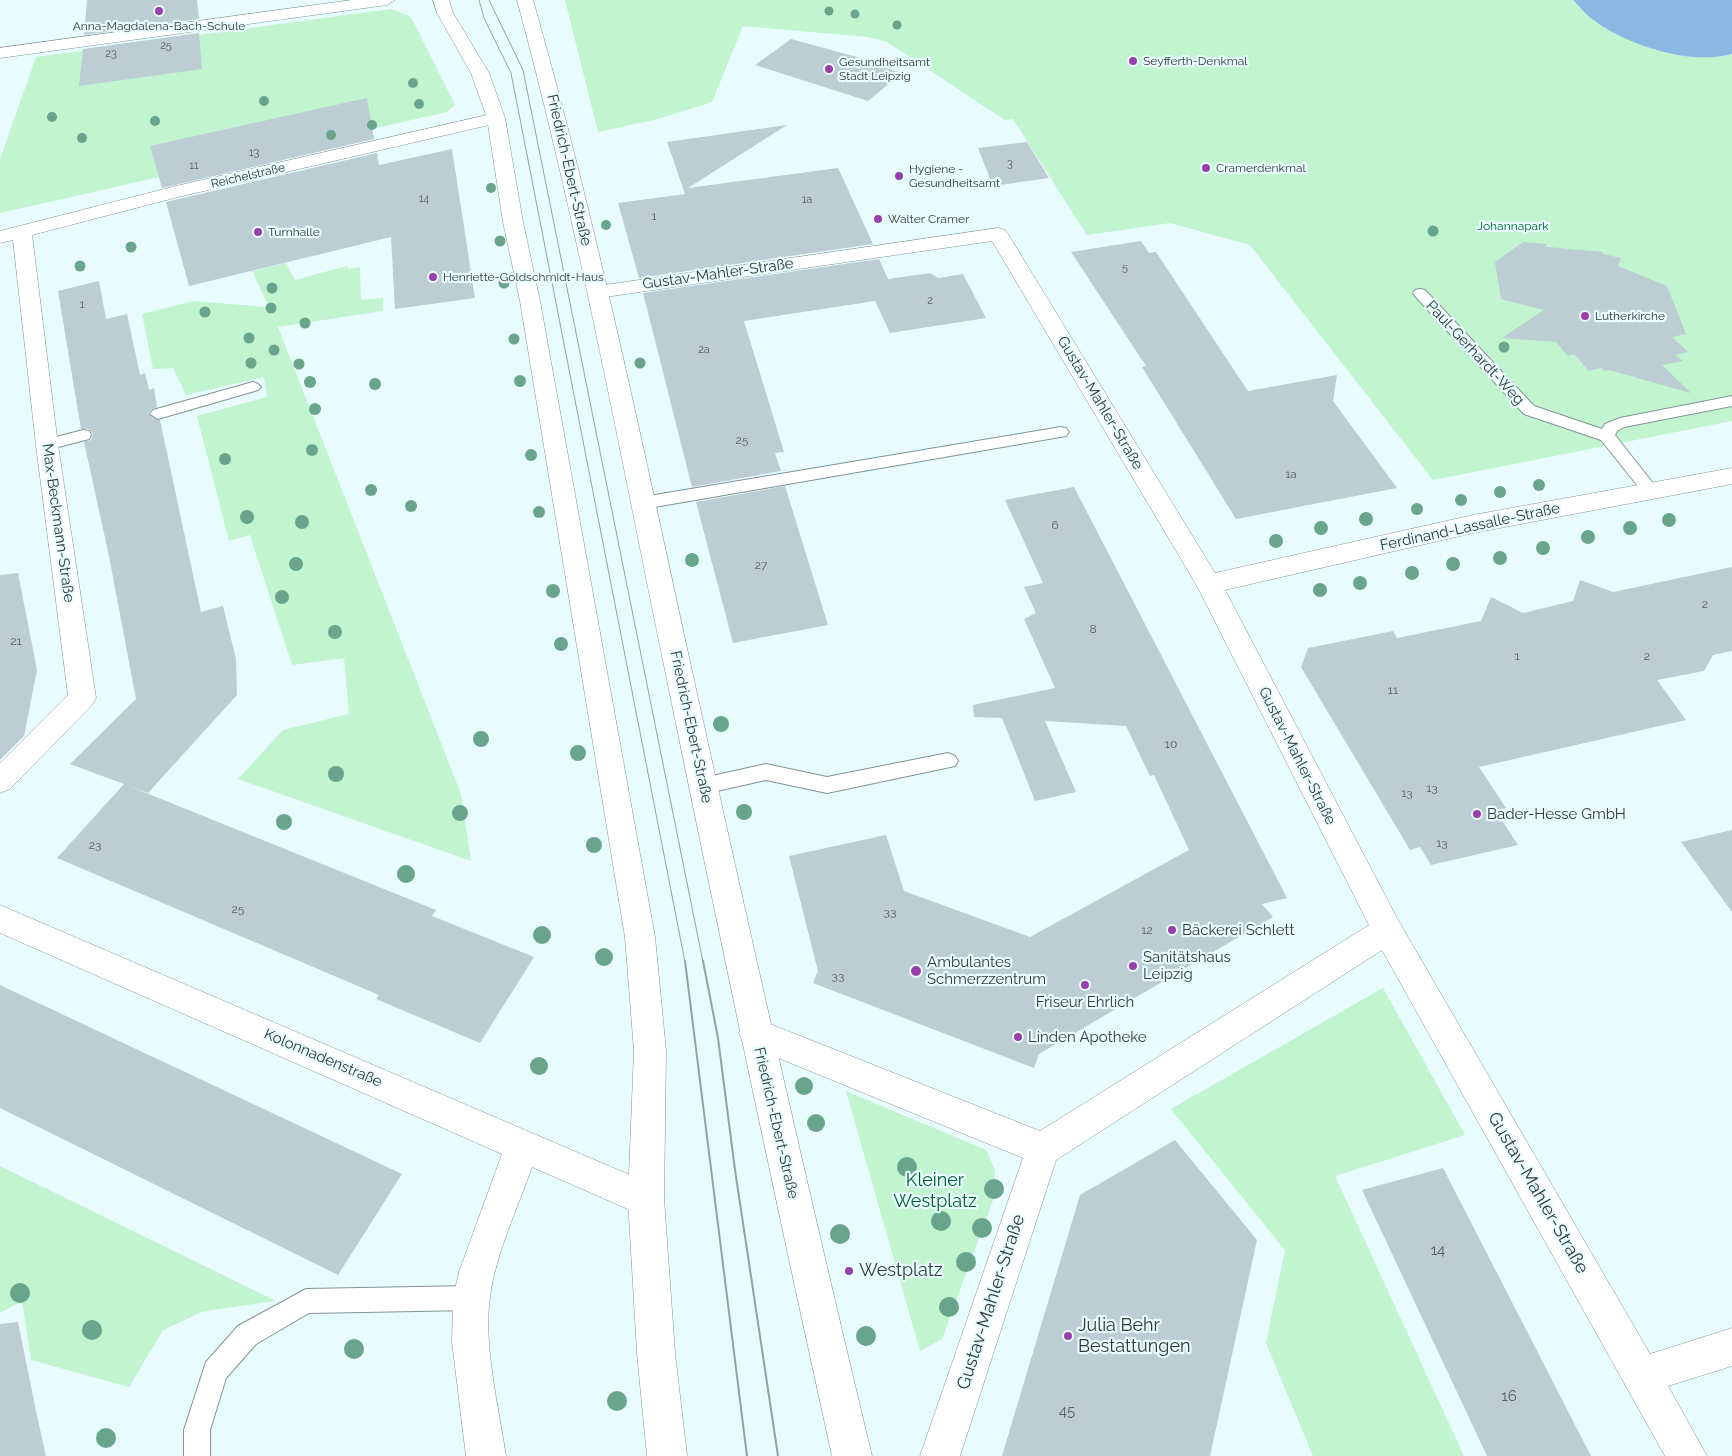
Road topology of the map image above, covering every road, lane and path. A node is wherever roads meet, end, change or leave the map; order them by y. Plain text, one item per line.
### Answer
1 (387, 0) edge
2 (441, 0) edge
3 (525, 0) edge
4 (0, 53) edge
5 (496, 118) junction
6 (11, 235) edge
7 (598, 292) junction
8 (1420, 293) dead end
9 (253, 387) dead end
10 (1732, 402) edge
11 (158, 414) dead end
12 (1061, 432) dead end
13 (83, 435) dead end
14 (1607, 436) junction
15 (47, 445) junction
16 (1732, 476) edge
17 (1651, 491) junction
18 (643, 503) junction
19 (1209, 584) junction
20 (948, 761) dead end
21 (0, 781) edge
22 (703, 786) junction
23 (0, 919) edge
24 (1387, 930) junction
25 (755, 1034) junction
26 (522, 1146) junction
27 (1042, 1148) junction
28 (646, 1198) junction
29 (471, 1298) junction
30 (1732, 1347) edge
31 (1642, 1375) junction
32 (197, 1456) edge
33 (486, 1456) edge
34 (667, 1456) edge
35 (852, 1456) edge
36 (940, 1456) edge
37 (1687, 1456) edge

1 - 4 street
2 - 5 street
3 - 7 street, Friedrich-Ebert-Straße
5 - 6 street, Reichelstraße
5 - 28 street
6 - 15 street, Max-Beckmann-Straße
7 - 18 street, Friedrich-Ebert-Straße
7 - 19 street, Gustav-Mahler-Straße
8 - 14 lane, Paul-Gerhardt-Weg
9 - 11 lane
10 - 14 lane
12 - 18 lane
13 - 15 lane
14 - 17 lane
15 - 21 street, Max-Beckmann-Straße
16 - 17 street, Ferdinand-Lassalle-Straße
17 - 19 street, Ferdinand-Lassalle-Straße
18 - 22 street, Friedrich-Ebert-Straße
19 - 24 street, Gustav-Mahler-Straße
20 - 22 lane
22 - 25 street, Friedrich-Ebert-Straße
23 - 26 street, Kolonnadenstraße
24 - 27 street
24 - 31 street, Gustav-Mahler-Straße
25 - 27 street
25 - 35 street, Friedrich-Ebert-Straße
26 - 28 street, Kolonnadenstraße
26 - 29 street
27 - 36 street, Gustav-Mahler-Straße
28 - 34 street
29 - 32 lane
29 - 33 street
30 - 31 street
31 - 37 street, Gustav-Mahler-Straße

